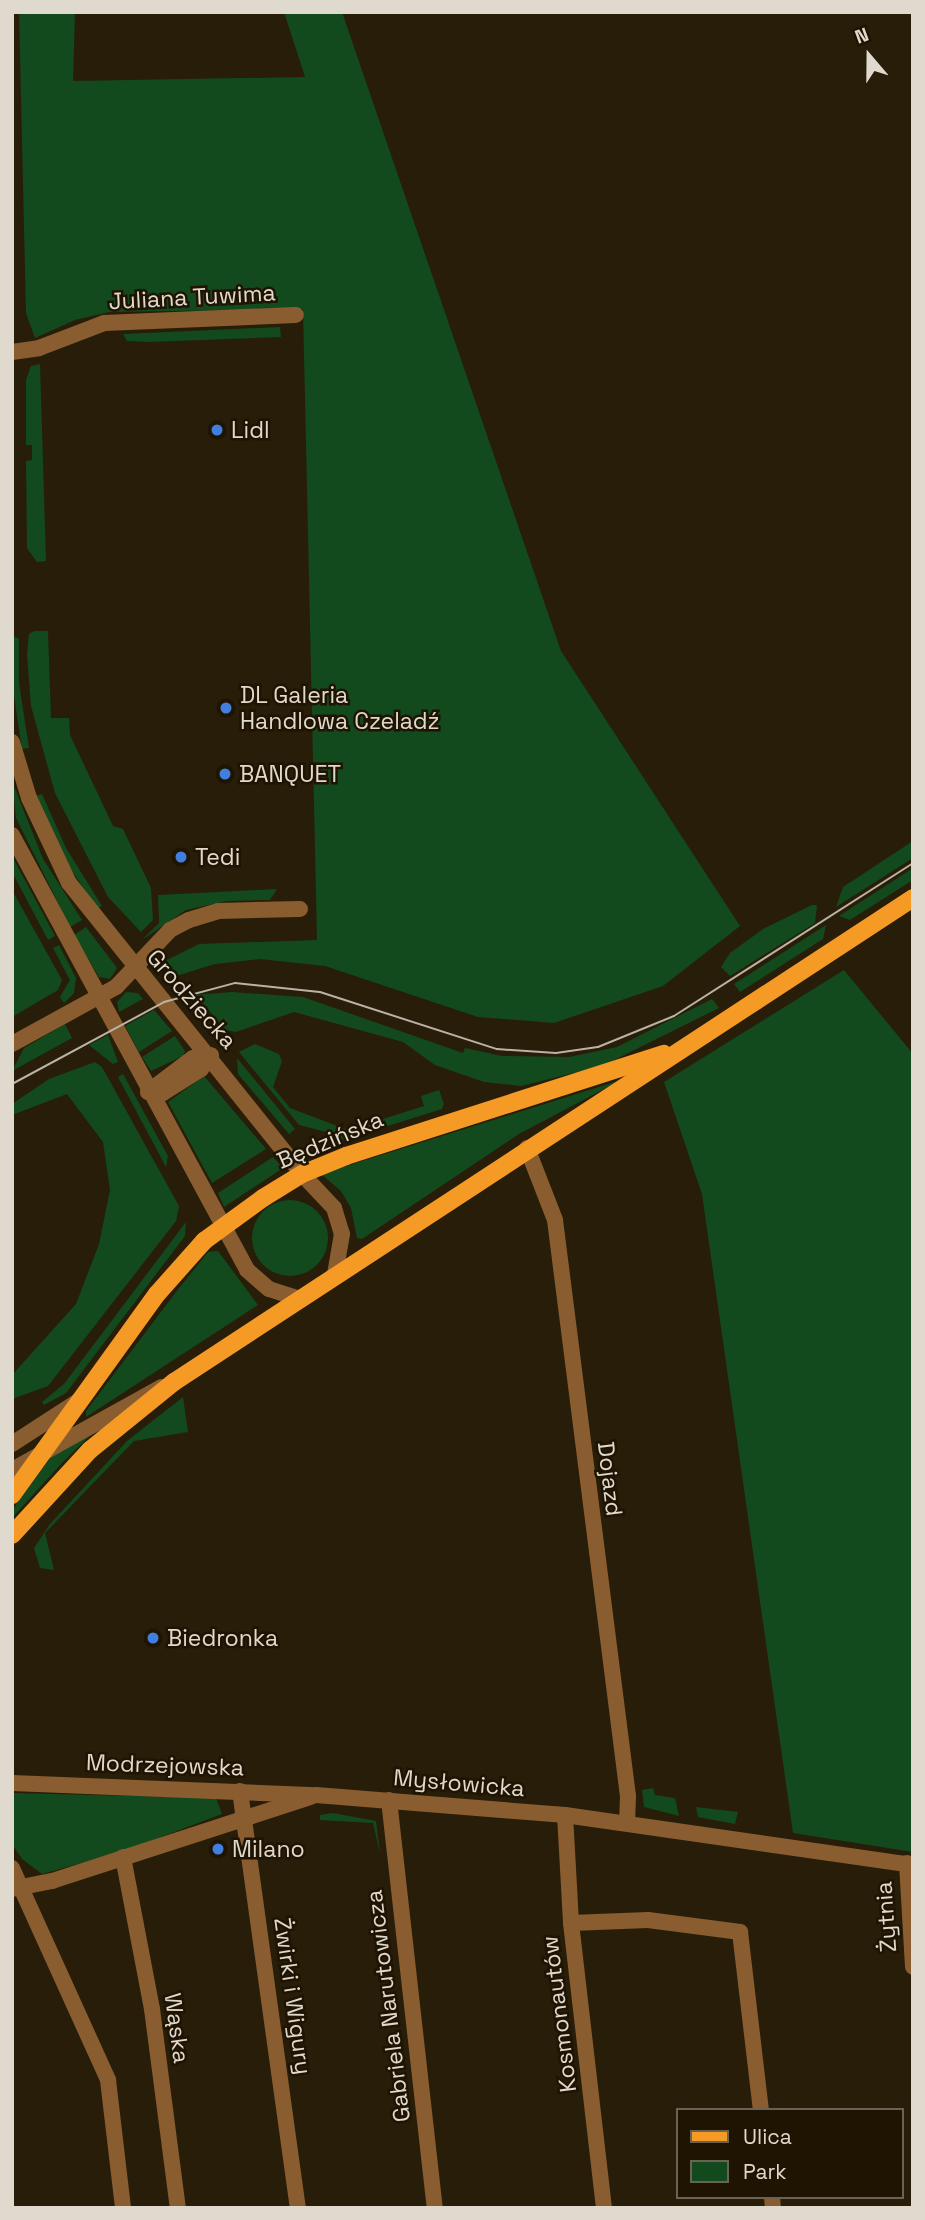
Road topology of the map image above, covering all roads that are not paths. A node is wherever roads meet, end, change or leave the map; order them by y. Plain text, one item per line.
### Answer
1 (296, 315) dead end
2 (12, 352) edge
3 (12, 742) edge
4 (12, 835) edge
5 (913, 898) edge
6 (300, 909) dead end
7 (135, 968) junction
8 (96, 997) junction
9 (12, 1044) edge
10 (679, 1050) junction
11 (211, 1055) junction
12 (148, 1091) junction
13 (527, 1148) junction
14 (302, 1174) junction
15 (223, 1226) junction
16 (335, 1274) junction
17 (296, 1298) junction
18 (174, 1382) junction
19 (82, 1399) junction
20 (12, 1444) edge
21 (42, 1454) junction
22 (12, 1470) edge
23 (12, 1495) edge
24 (12, 1535) edge
25 (12, 1783) edge
26 (240, 1791) junction
27 (316, 1795) junction
28 (389, 1800) junction
29 (565, 1815) junction
30 (244, 1816) junction
31 (627, 1821) junction
32 (123, 1857) junction
33 (910, 1864) edge
34 (12, 1868) edge
35 (17, 1888) edge
36 (571, 1923) junction
37 (913, 1967) edge
38 (761, 2108) edge
39 (123, 2208) edge
40 (178, 2208) edge
41 (298, 2208) edge
42 (435, 2208) edge
43 (604, 2208) edge

1 - 2 street, Juliana Tuwima
3 - 7 street, Grodziecka
4 - 8 street
5 - 10 main road, Będzińska
6 - 7 street
7 - 8 street
7 - 11 street, Grodziecka
8 - 9 street
8 - 12 street
10 - 13 main road, Będzińska
10 - 14 main road, Będzińska
11 - 12 street
11 - 14 street, Grodziecka
12 - 15 street
13 - 16 main road, Będzińska
13 - 31 street, Dojazd
14 - 15 main road, Będzińska
14 - 16 street, Grodziecka
15 - 17 street
15 - 19 main road, Będzińska
16 - 17 main road
17 - 18 main road, Będzińska
18 - 21 street, Będzińska
18 - 24 main road
19 - 20 street, Będzińska
19 - 21 main road, Będzińska
21 - 22 street, Będzińska
21 - 23 main road
25 - 26 street, Modrzejowska
26 - 27 street, Modrzejowska
26 - 30 street, Żwirki i Wigury
27 - 28 street, Mysłowicka
27 - 30 street, Mysłowicka
28 - 29 street, Mysłowicka
28 - 42 street, Gabriela Narutowicza
29 - 31 street, Mysłowicka
29 - 36 street, Kosmonautów
30 - 32 street, Mysłowicka
30 - 41 street, Żwirki i Wigury
31 - 33 street, Mysłowicka
32 - 35 street, Mysłowicka
32 - 40 street, Wąska
33 - 37 street, Żytnia
34 - 35 street
35 - 39 street
36 - 38 street
36 - 43 street, Kosmonautów

